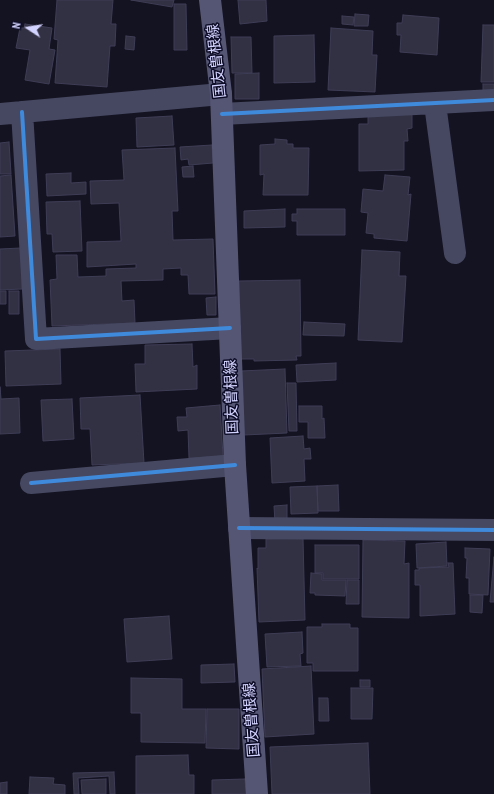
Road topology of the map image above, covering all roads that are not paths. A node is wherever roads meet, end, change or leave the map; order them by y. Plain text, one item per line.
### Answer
1 (210, 0) edge
2 (494, 100) edge
3 (222, 104) junction
4 (435, 104) junction
5 (22, 112) junction
6 (0, 114) edge
7 (455, 253) dead end
8 (230, 328) junction
9 (235, 465) junction
10 (31, 483) dead end
11 (239, 528) junction
12 (494, 530) edge
13 (257, 794) edge

1 - 3 main road, 国友曽根線
2 - 4 street
3 - 4 street
3 - 5 street
3 - 8 main road, 国友曽根線
4 - 7 street
5 - 6 street
5 - 8 street
8 - 9 main road, 国友曽根線
9 - 10 street
9 - 11 main road, 国友曽根線
11 - 12 street
11 - 13 main road, 国友曽根線

